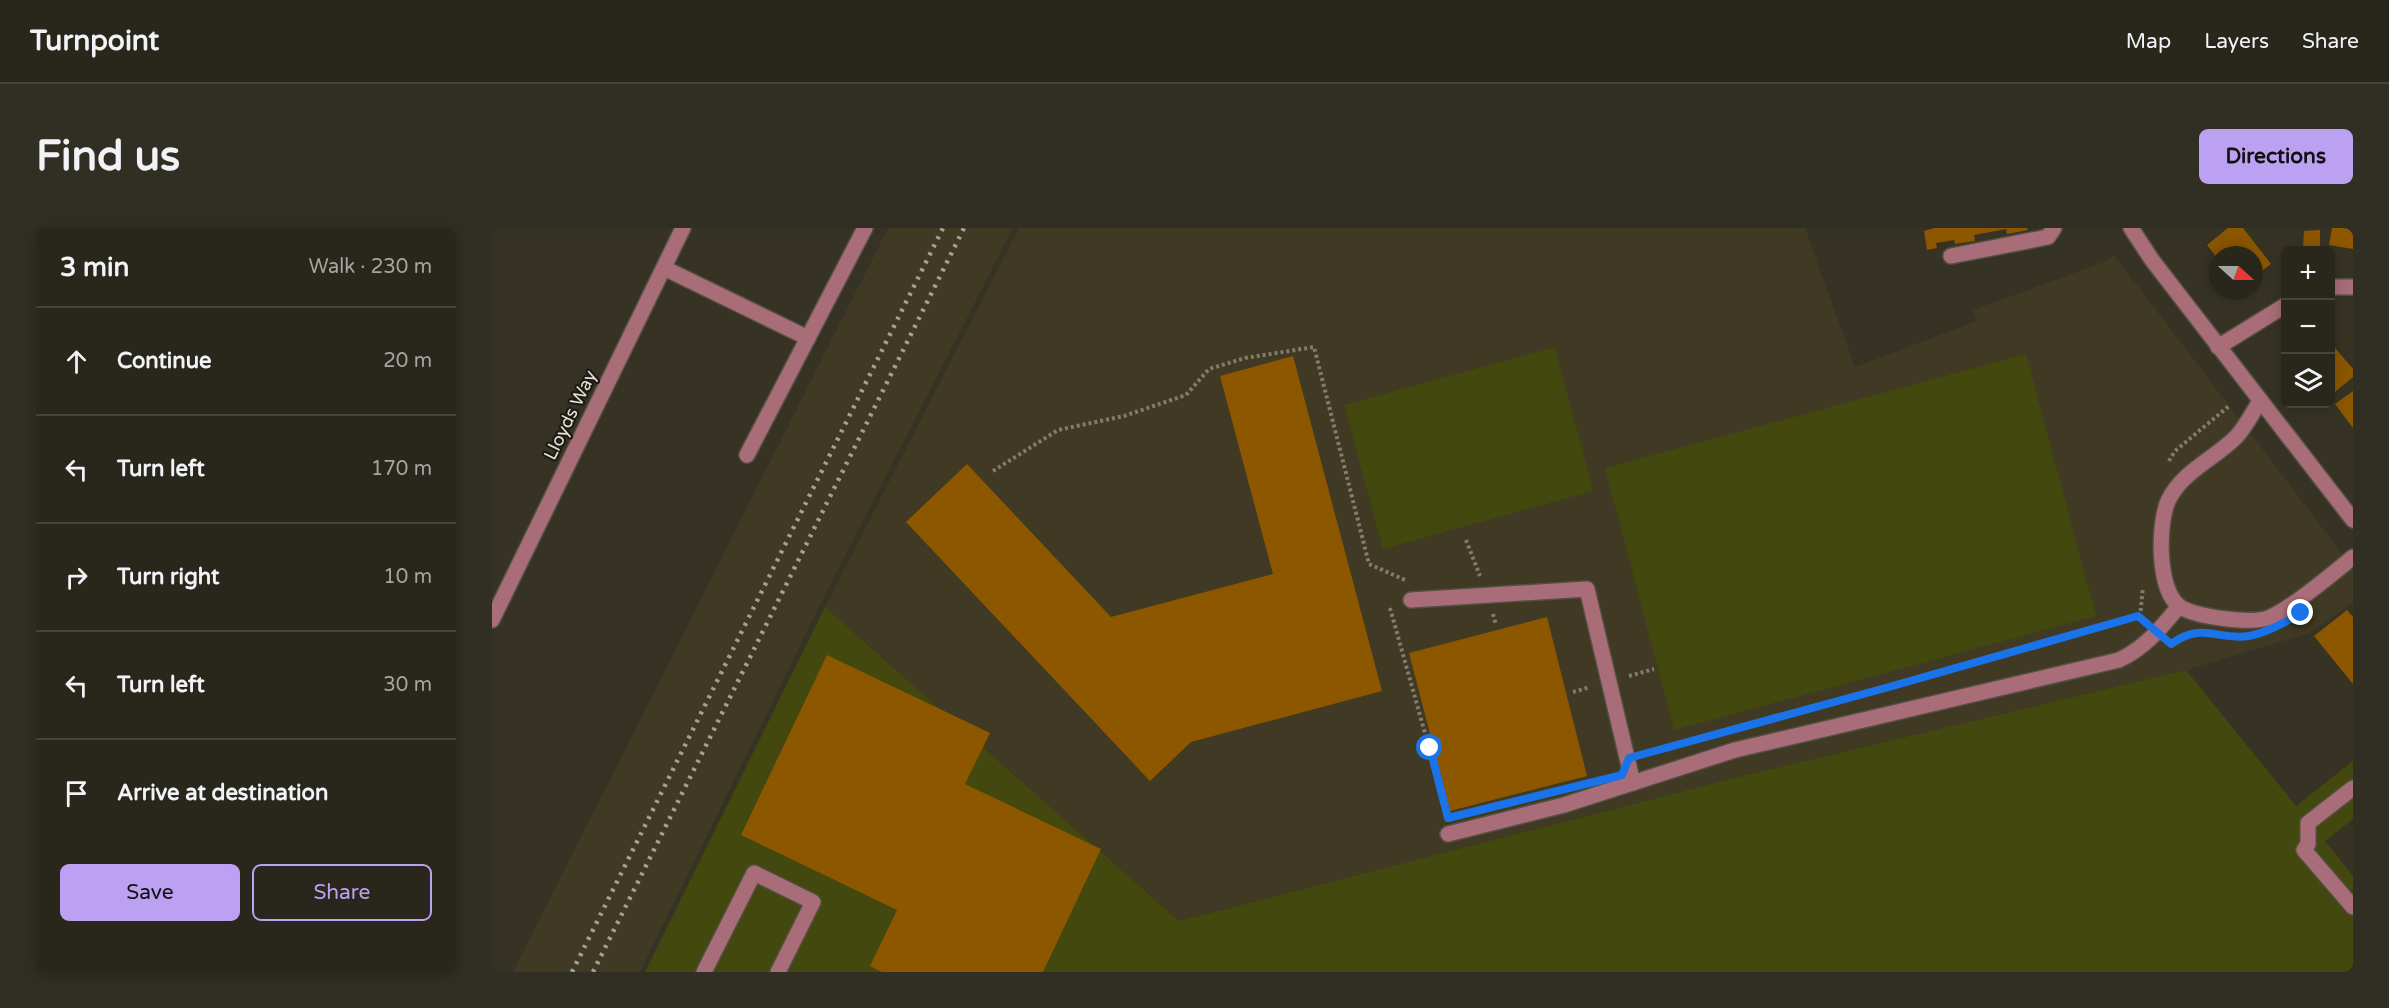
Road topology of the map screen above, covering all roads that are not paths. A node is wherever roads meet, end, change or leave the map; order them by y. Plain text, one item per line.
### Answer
1 (683, 228) edge
2 (865, 228) edge
3 (2054, 228) edge
4 (2131, 228) edge
5 (1951, 256) dead end
6 (664, 268) junction
7 (2335, 287) edge
8 (2353, 288) edge
9 (2281, 308) edge
10 (808, 338) junction
11 (2218, 347) junction
12 (2260, 401) junction
13 (747, 455) dead end
14 (2353, 520) edge
15 (2353, 557) edge
16 (1411, 600) road end
17 (2179, 606) junction
18 (492, 620) edge
19 (1633, 783) junction
20 (2353, 788) edge
21 (1448, 834) dead end
22 (2353, 907) edge
23 (704, 972) edge
24 (778, 972) edge

1 - 6 street, Lloyds Way
2 - 10 street
3 - 5 street
4 - 11 street
6 - 10 street
6 - 18 street, Lloyds Way
7 - 8 street
9 - 11 street
10 - 13 street
11 - 12 street
12 - 14 street
12 - 17 street
15 - 17 street
16 - 19 street
17 - 19 street
19 - 21 street
20 - 22 street
23 - 24 street

